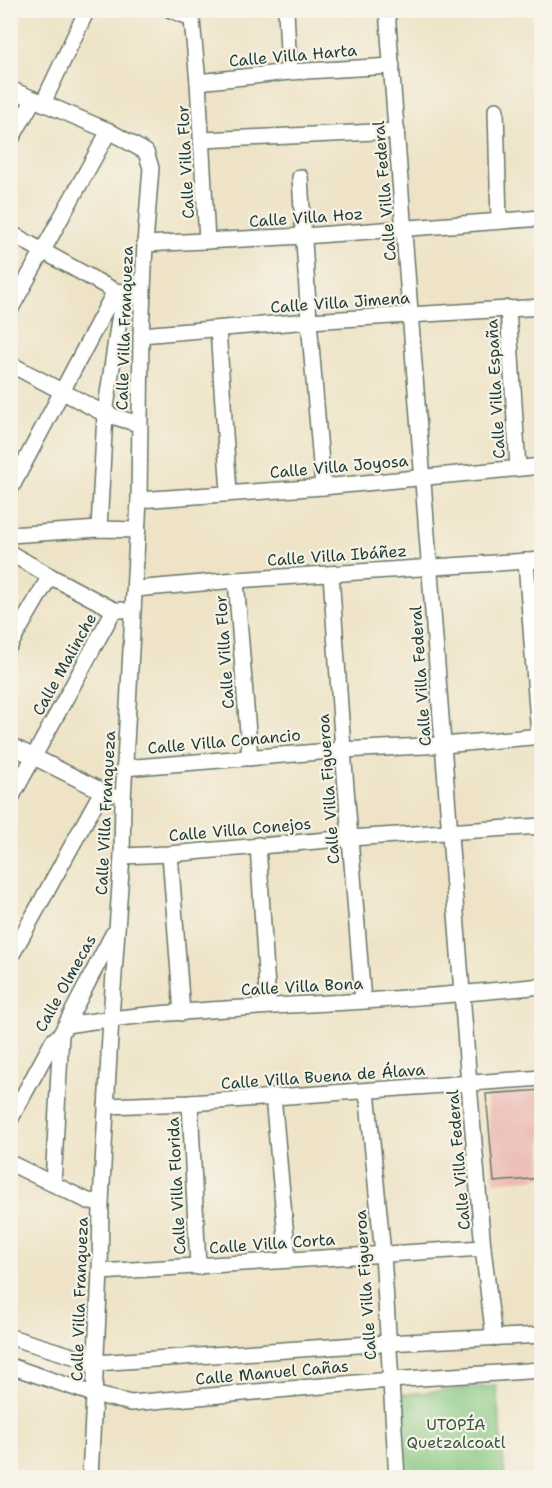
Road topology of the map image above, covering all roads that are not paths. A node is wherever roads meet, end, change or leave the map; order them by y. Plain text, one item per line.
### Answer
1 (87, 10) edge
2 (171, 10) edge
3 (286, 10) edge
4 (387, 10) edge
5 (191, 14) edge
6 (392, 66) junction
7 (289, 72) junction
8 (198, 82) junction
9 (10, 89) edge
10 (38, 101) junction
11 (496, 110) dead end
12 (109, 131) junction
13 (397, 131) junction
14 (202, 140) junction
15 (10, 141) edge
16 (300, 177) dead end
17 (542, 218) edge
18 (499, 221) junction
19 (405, 228) junction
20 (10, 233) edge
21 (304, 236) junction
22 (207, 241) junction
23 (145, 244) junction
24 (43, 249) junction
25 (119, 292) junction
26 (143, 295) junction
27 (542, 306) edge
28 (508, 308) junction
29 (10, 310) edge
30 (412, 316) junction
31 (309, 321) junction
32 (218, 329) junction
33 (141, 335) junction
34 (10, 364) edge
35 (62, 391) junction
36 (105, 414) junction
37 (139, 424) junction
38 (542, 466) edge
39 (518, 468) junction
40 (423, 477) junction
41 (323, 487) junction
42 (10, 490) edge
43 (229, 493) junction
44 (139, 500) junction
45 (99, 529) junction
46 (138, 530) junction
47 (10, 535) edge
48 (10, 554) edge
49 (534, 561) edge
50 (430, 566) junction
51 (331, 574) junction
52 (50, 576) junction
53 (237, 580) junction
54 (135, 589) junction
55 (114, 610) junction
56 (134, 610) junction
57 (10, 645) edge
58 (540, 736) edge
59 (10, 745) edge
60 (444, 745) junction
61 (343, 750) junction
62 (33, 758) junction
63 (250, 758) junction
64 (124, 768) junction
65 (102, 791) junction
66 (10, 800) edge
67 (123, 800) junction
68 (542, 826) edge
69 (449, 832) junction
70 (350, 838) junction
71 (258, 845) junction
72 (170, 854) junction
73 (122, 856) junction
74 (117, 926) junction
75 (10, 958) edge
76 (542, 986) edge
77 (462, 994) junction
78 (363, 1001) junction
79 (268, 1005) junction
80 (182, 1013) junction
81 (111, 1018) junction
82 (63, 1029) junction
83 (542, 1078) edge
84 (469, 1084) junction
85 (367, 1091) junction
86 (273, 1096) junction
87 (190, 1103) junction
88 (106, 1106) junction
89 (10, 1120) edge
90 (10, 1163) edge
91 (53, 1184) junction
92 (101, 1202) junction
93 (483, 1248) junction
94 (383, 1254) junction
95 (288, 1259) junction
96 (198, 1267) junction
97 (100, 1272) junction
98 (542, 1335) edge
99 (10, 1337) edge
100 (494, 1338) junction
101 (387, 1342) junction
102 (96, 1363) junction
103 (10, 1366) edge
104 (542, 1370) edge
105 (390, 1380) junction
106 (93, 1394) junction
107 (90, 1478) edge
108 (397, 1478) edge

1 - 10 street
2 - 5 street
3 - 7 street
4 - 6 street, Calle Villa Federal
5 - 8 street, Calle Villa Flor
6 - 7 street, Calle Villa Harta
6 - 13 street, Calle Villa Federal
7 - 8 street, Calle Villa Harta
8 - 14 street, Calle Villa Flor
9 - 10 street
10 - 12 street
10 - 15 street
11 - 18 street
12 - 23 street, Calle Villa Franqueza
12 - 24 street
13 - 14 street
13 - 19 street, Calle Villa Federal
14 - 22 street, Calle Villa Flor
16 - 21 street
17 - 18 street, Calle Villa Hoz
18 - 19 street, Calle Villa Hoz
19 - 21 street, Calle Villa Hoz
19 - 30 street, Calle Villa Federal
20 - 24 street
21 - 22 street, Calle Villa Hoz
21 - 31 street
22 - 23 street, Calle Villa Hoz
23 - 26 street, Calle Villa Franqueza
24 - 25 street
24 - 29 street
25 - 26 street
25 - 35 street
25 - 36 street
26 - 33 street, Calle Villa Franqueza
27 - 28 street, Calle Villa Jimena
28 - 30 street, Calle Villa Jimena
28 - 39 street, Calle Villa España
30 - 31 street, Calle Villa Jimena
30 - 40 street, Calle Villa Federal
31 - 32 street, Calle Villa Jimena
31 - 41 street
32 - 33 street, Calle Villa Jimena
32 - 43 street
33 - 37 street, Calle Villa Franqueza
34 - 35 street
35 - 36 street
35 - 42 street
36 - 37 street
36 - 45 street
37 - 44 street, Calle Villa Franqueza
38 - 39 street, Calle Villa Joyosa
39 - 40 street, Calle Villa Joyosa
40 - 41 street, Calle Villa Joyosa
40 - 50 street, Calle Villa Federal
41 - 43 street, Calle Villa Joyosa
43 - 44 street, Calle Villa Joyosa
44 - 46 street, Calle Villa Franqueza
45 - 46 street
45 - 47 street
46 - 54 street, Calle Villa Franqueza
48 - 52 street
49 - 50 street, Calle Villa Ibáñez
49 - 58 street
50 - 51 street, Calle Villa Ibáñez
50 - 60 street, Calle Villa Federal
51 - 53 street, Calle Villa Ibáñez
51 - 61 street, Calle Villa Figueroa
52 - 55 street
52 - 57 street
53 - 54 street, Calle Villa Ibáñez
53 - 63 street, Calle Villa Flor
54 - 56 street, Calle Villa Franqueza
55 - 56 street
55 - 62 street, Calle Malinche
56 - 64 street, Calle Villa Franqueza
58 - 60 street, Calle Villa Conancio
59 - 62 street
60 - 61 street, Calle Villa Conancio
60 - 69 street, Calle Villa Federal
61 - 63 street, Calle Villa Conancio
61 - 70 street, Calle Villa Figueroa
62 - 65 street
62 - 66 street, Calle Malinche
63 - 64 street, Calle Villa Conancio
64 - 67 street, Calle Villa Franqueza
65 - 67 street
65 - 75 street
67 - 73 street, Calle Villa Franqueza
68 - 69 street, Calle Villa Conejos
69 - 70 street, Calle Villa Conejos
69 - 77 street, Calle Villa Federal
70 - 71 street, Calle Villa Conejos
70 - 78 street, Calle Villa Figueroa
71 - 72 street, Calle Villa Conejos
71 - 79 street
72 - 73 street, Calle Villa Conejos
72 - 80 street
73 - 74 street, Calle Villa Franqueza
74 - 81 street, Calle Villa Franqueza
74 - 82 street, Calle Olmecas
76 - 77 street, Calle Villa Bona
77 - 78 street, Calle Villa Bona
77 - 84 street, Calle Villa Federal
78 - 79 street, Calle Villa Bona
79 - 80 street, Calle Villa Bona
80 - 81 street, Calle Villa Bona
81 - 82 street, Calle Villa Bona
81 - 88 street, Calle Villa Franqueza
82 - 89 street, Calle Olmecas
82 - 91 street
83 - 84 street, Calle Villa Buena de Álava
84 - 85 street, Calle Villa Buena de Álava
84 - 93 street, Calle Villa Federal
85 - 86 street, Calle Villa Buena de Álava
85 - 94 street, Calle Villa Figueroa
86 - 87 street, Calle Villa Buena de Álava
86 - 95 street
87 - 88 street, Calle Villa Buena de Álava
87 - 96 street, Calle Villa Florida
88 - 92 street, Calle Villa Franqueza
90 - 91 street
91 - 92 street
92 - 97 street, Calle Villa Franqueza
93 - 94 street, Calle Villa Corta
93 - 100 street, Calle Villa Federal
94 - 95 street, Calle Villa Corta
94 - 101 street, Calle Villa Figueroa
95 - 96 street, Calle Villa Corta
96 - 97 street, Calle Villa Corta
97 - 102 street, Calle Villa Franqueza
98 - 100 street, Calle Manuel Cañas
99 - 102 street, Calle Manuel Cañas
100 - 101 street, Calle Manuel Cañas
101 - 102 street, Calle Manuel Cañas
101 - 105 street, Calle Villa Figueroa
102 - 106 street, Calle Villa Franqueza
103 - 106 street, Calle Manuel Cañas
104 - 105 street, Calle Manuel Cañas
105 - 106 street, Calle Manuel Cañas
105 - 108 street, Calle Villa Figueroa
106 - 107 street, Calle Villa Franqueza

